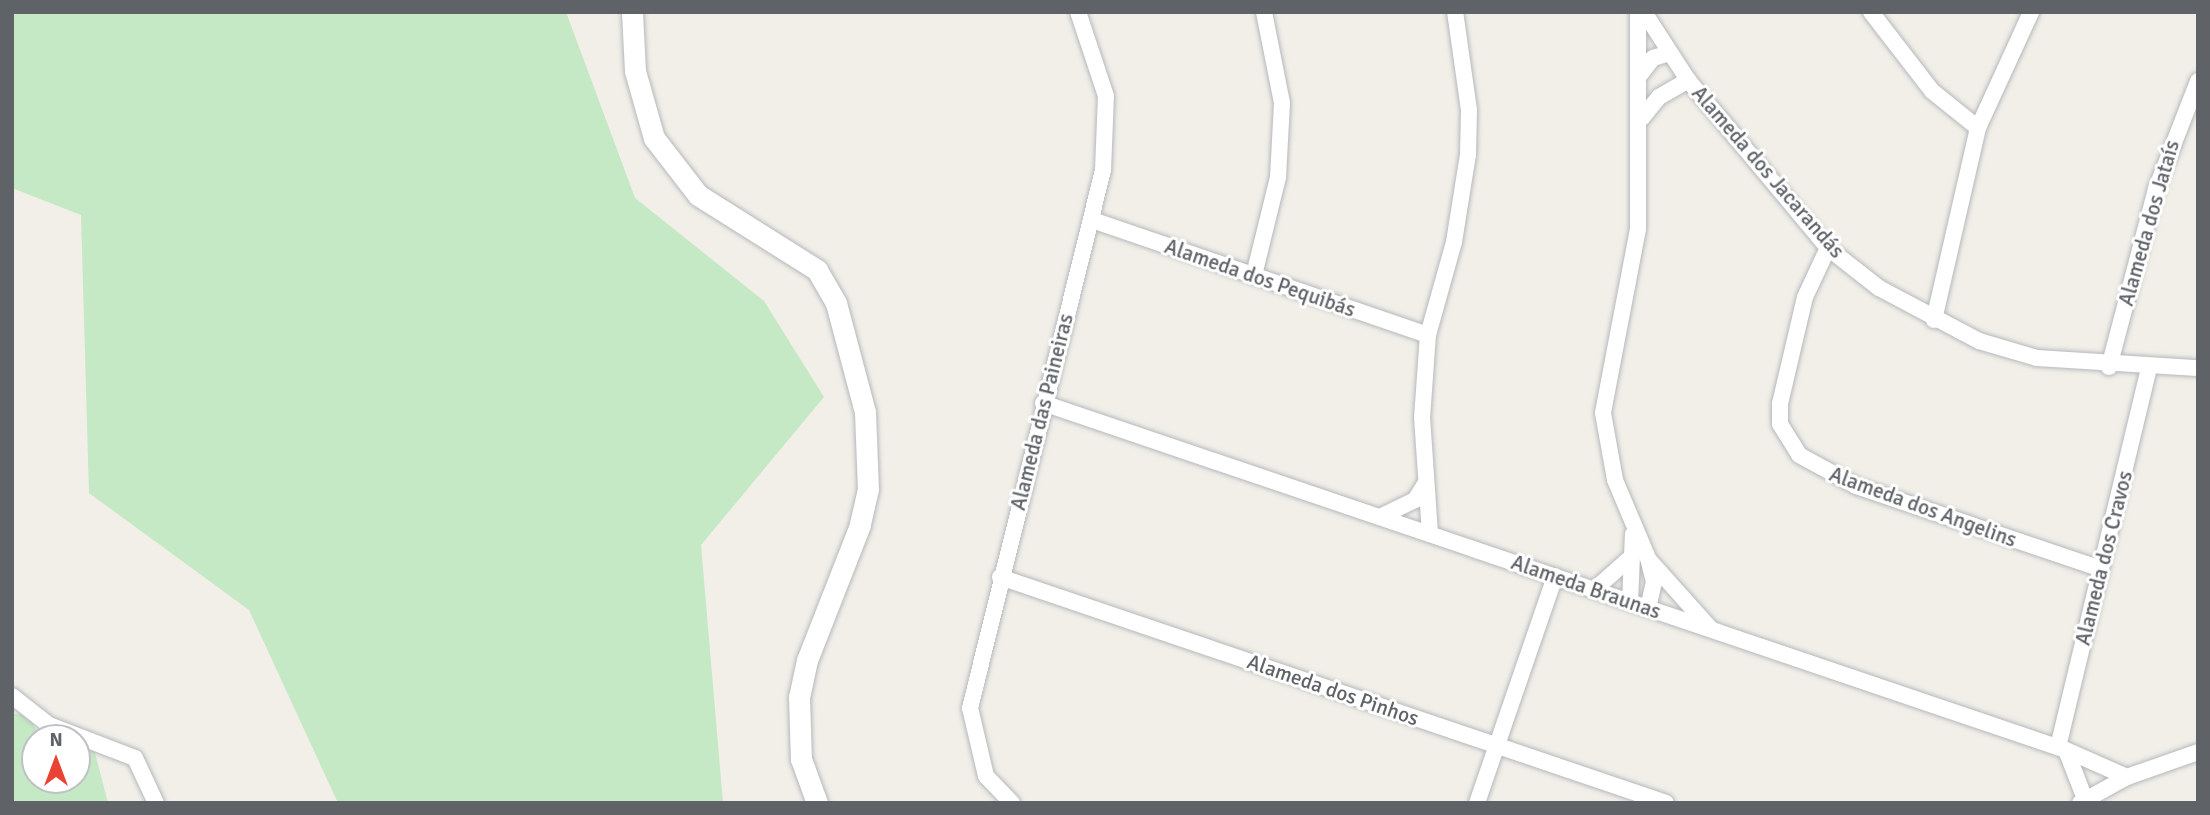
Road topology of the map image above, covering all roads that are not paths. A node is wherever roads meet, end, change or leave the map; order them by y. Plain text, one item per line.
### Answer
1 (632, 12) edge
2 (1078, 12) edge
3 (1264, 12) edge
4 (1455, 12) edge
5 (1638, 12) edge
6 (1644, 12) edge
7 (1871, 12) edge
8 (2031, 12) edge
9 (1669, 53) junction
10 (1639, 76) junction
11 (1688, 80) junction
12 (2198, 81) edge
13 (1642, 118) junction
14 (1978, 128) junction
15 (1092, 220) junction
16 (1828, 248) junction
17 (1254, 275) junction
18 (1934, 320) junction
19 (1428, 335) junction
20 (2109, 367) junction
21 (2198, 368) edge
22 (2150, 369) junction
23 (1043, 403) junction
24 (1425, 484) junction
25 (1380, 517) junction
26 (1430, 534) junction
27 (1633, 534) junction
28 (1630, 558) junction
29 (1648, 558) junction
30 (2101, 569) junction
31 (1555, 576) junction
32 (999, 577) junction
33 (1594, 590) junction
34 (1630, 602) junction
35 (1648, 608) junction
36 (1712, 630) junction
37 (12, 696) edge
38 (1497, 745) junction
39 (2062, 748) junction
40 (2198, 752) edge
41 (2127, 777) junction
42 (2082, 801) edge
43 (156, 803) edge
44 (817, 803) edge
45 (1012, 803) edge
46 (1477, 803) edge
47 (1667, 803) edge

1 - 44 street
2 - 15 street, Alameda das Paineiras
3 - 17 street
4 - 19 street
5 - 10 street
6 - 9 street, Alameda dos Jacarandás
7 - 14 street
8 - 14 street
9 - 10 street
9 - 11 street, Alameda dos Jacarandás
10 - 13 street
11 - 13 street
11 - 16 street, Alameda dos Jacarandás
12 - 20 street, Alameda dos Jataís
13 - 27 street
14 - 18 street
15 - 17 street, Alameda dos Pequibás
15 - 23 street, Alameda das Paineiras
16 - 18 street, Alameda dos Jacarandás
16 - 30 street, Alameda dos Angelins
17 - 19 street, Alameda dos Pequibás
18 - 20 street, Alameda dos Jacarandás
19 - 24 street
20 - 22 street, Alameda dos Jacarandás
21 - 22 street, Alameda dos Jacarandás
22 - 30 street, Alameda dos Cravos
23 - 25 street, Alameda Braunas
23 - 32 street, Alameda das Paineiras
24 - 25 street
24 - 26 street
25 - 26 street, Alameda Braunas
26 - 31 street, Alameda Braunas
27 - 28 street
27 - 29 street
28 - 33 street
28 - 34 street
29 - 35 street
29 - 36 street
30 - 39 street, Alameda dos Cravos
31 - 33 street, Alameda Braunas
31 - 38 street
32 - 38 street, Alameda dos Pinhos
32 - 45 street, Alameda das Paineiras
33 - 34 street, Alameda Braunas
34 - 35 street, Alameda Braunas
35 - 36 street, Alameda Braunas
36 - 39 street, Alameda Braunas
37 - 43 street
38 - 46 street
38 - 47 street, Alameda dos Pinhos
39 - 41 street, Alameda Braunas
39 - 42 street
40 - 41 street
41 - 42 street

